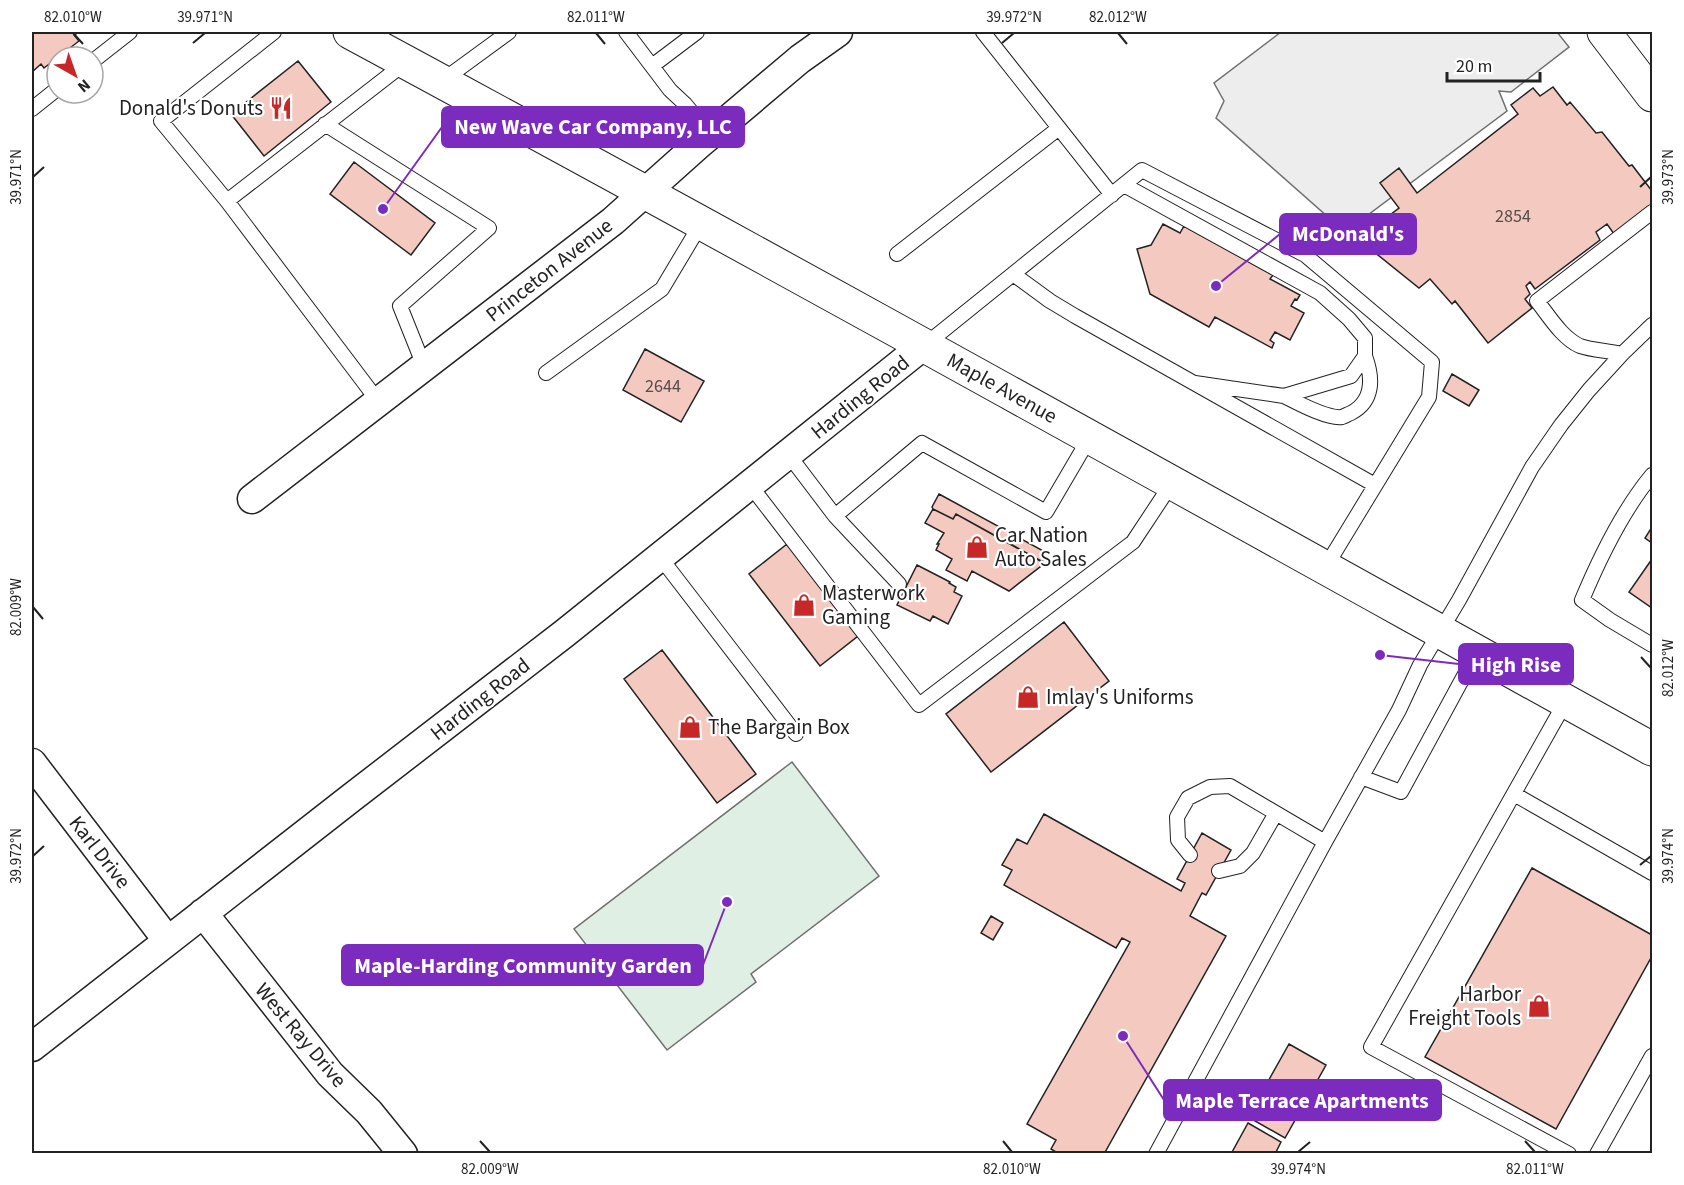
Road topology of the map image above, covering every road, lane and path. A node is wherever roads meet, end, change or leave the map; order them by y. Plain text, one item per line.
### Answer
1 (130, 32) edge
2 (274, 32) edge
3 (509, 32) edge
4 (626, 32) edge
5 (697, 32) edge
6 (838, 32) edge
7 (983, 32) edge
8 (1604, 32) edge
9 (366, 35) edge
10 (105, 52) edge
11 (407, 62) junction
12 (652, 66) junction
13 (442, 81) junction
14 (1653, 94) edge
15 (45, 99) edge
16 (32, 109) edge
17 (325, 124) junction
18 (1059, 128) junction
19 (710, 134) junction
20 (1124, 185) junction
21 (646, 192) junction
22 (1112, 195) junction
23 (226, 201) junction
24 (1653, 212) edge
25 (702, 222) junction
26 (897, 254) dead end
27 (1013, 274) junction
28 (1653, 325) edge
29 (924, 345) junction
30 (1623, 354) junction
31 (1365, 356) junction
32 (424, 366) junction
33 (546, 374) dead end
34 (1195, 383) junction
35 (1284, 396) junction
36 (378, 401) junction
37 (1090, 437) junction
38 (788, 454) junction
39 (1653, 475) edge
40 (1172, 483) junction
41 (750, 485) junction
42 (1375, 485) junction
43 (252, 499) dead end
44 (835, 516) junction
45 (660, 558) junction
46 (1325, 568) junction
47 (899, 584) dead end
48 (1440, 631) junction
49 (1653, 645) edge
50 (1478, 651) junction
51 (1566, 701) junction
52 (796, 734) dead end
53 (1653, 749) edge
54 (32, 763) edge
55 (1361, 777) junction
56 (1514, 794) junction
57 (1276, 813) junction
58 (1325, 842) junction
59 (1190, 855) dead end
60 (1219, 871) dead end
61 (1653, 873) edge
62 (203, 912) junction
63 (168, 941) junction
64 (32, 1047) edge
65 (1653, 1056) edge
66 (403, 1154) edge
67 (1156, 1154) edge
68 (1569, 1154) edge
69 (1597, 1154) edge

1 - 10 lane
2 - 23 lane
3 - 13 lane
4 - 12 lane
5 - 12 lane
6 - 19 street, Princeton Avenue
7 - 18 lane
8 - 14 main road
9 - 11 main road, Maple Avenue
11 - 13 main road, Maple Avenue
11 - 17 lane
12 - 19 lane
13 - 21 main road, Maple Avenue
15 - 16 lane
17 - 23 lane
17 - 32 lane
18 - 22 lane
18 - 26 lane
19 - 21 street, Princeton Avenue
20 - 22 lane
20 - 31 lane
20 - 42 lane
21 - 25 main road, Maple Avenue
21 - 32 street, Princeton Avenue
22 - 27 lane
23 - 36 lane
24 - 30 lane
25 - 29 main road, Maple Avenue
25 - 33 lane
27 - 29 lane
27 - 34 lane
28 - 30 lane
29 - 37 main road, Maple Avenue
29 - 38 street, Harding Road
30 - 48 lane
31 - 35 lane
31 - 35 lane
32 - 36 street, Princeton Avenue
34 - 35 lane
34 - 42 lane
36 - 43 street, Princeton Avenue
37 - 40 main road, Maple Avenue
37 - 44 lane
38 - 41 street, Harding Road
38 - 44 lane
39 - 49 lane
40 - 41 lane
40 - 46 main road, Maple Avenue
41 - 45 street, Harding Road
42 - 46 lane
44 - 47 lane
45 - 52 lane
45 - 62 street, Harding Road
46 - 48 main road, Maple Avenue
48 - 50 main road, Maple Avenue
48 - 55 lane
50 - 51 main road, Maple Avenue
50 - 55 lane
51 - 53 main road, Maple Avenue
51 - 56 lane
54 - 63 street, Karl Drive
55 - 58 lane
56 - 61 lane
56 - 68 lane
57 - 58 lane
57 - 59 lane
57 - 60 lane
58 - 67 lane
62 - 63 street, Harding Road
62 - 66 street, West Ray Drive
63 - 64 street, Harding Road
65 - 69 lane

